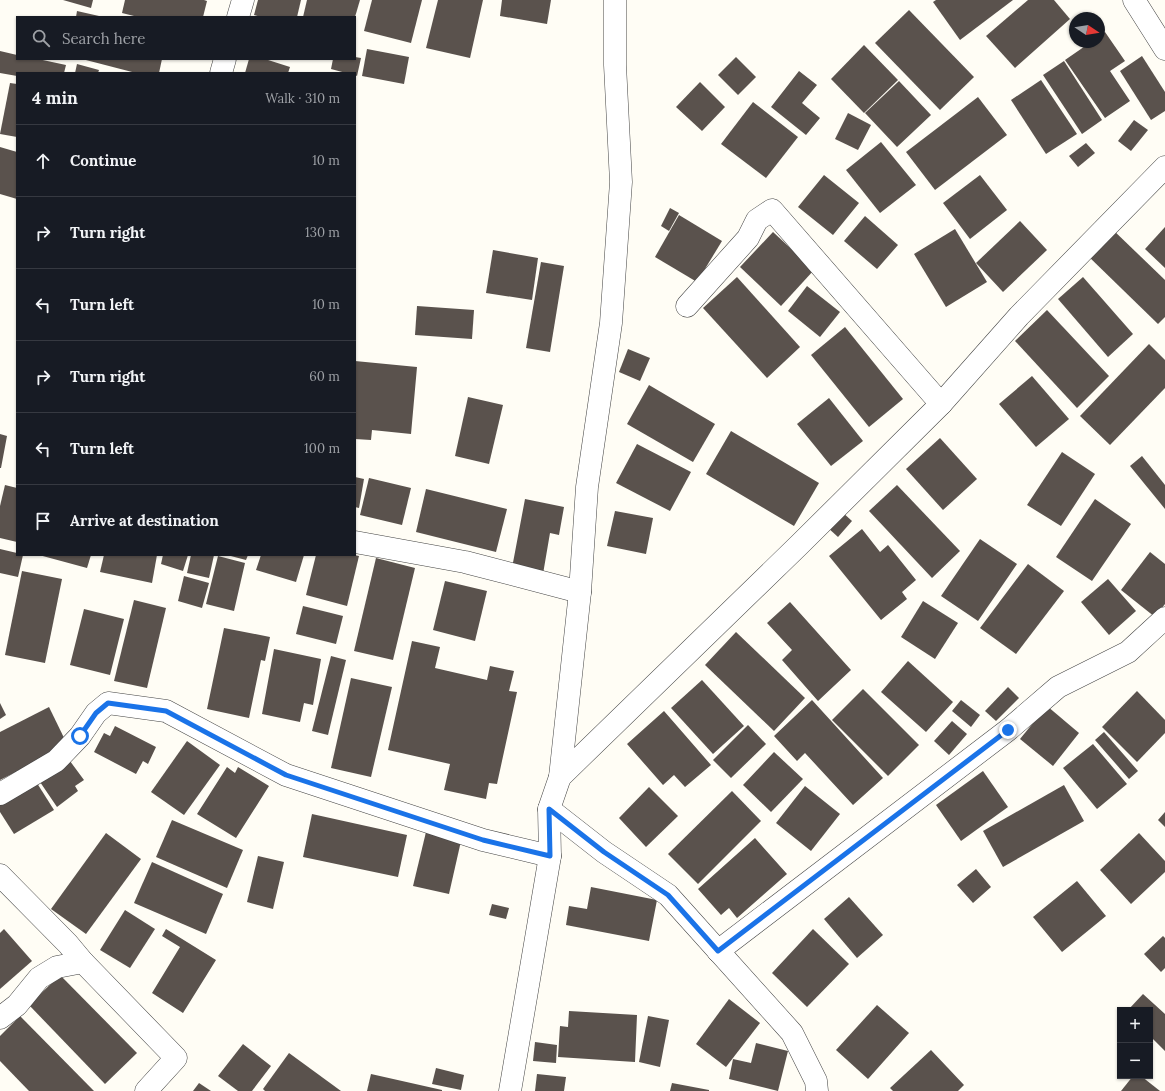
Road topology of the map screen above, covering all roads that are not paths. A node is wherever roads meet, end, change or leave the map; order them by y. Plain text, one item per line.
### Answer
1 (243, 0) edge
2 (615, 0) edge
3 (1134, 0) edge
4 (238, 16) edge
5 (1165, 49) edge
6 (225, 60) edge
7 (221, 72) edge
8 (1165, 167) edge
9 (687, 306) dead end
10 (941, 404) junction
11 (356, 542) edge
12 (580, 592) junction
13 (1165, 618) edge
14 (560, 778) junction
15 (0, 794) edge
16 (549, 809) junction
17 (550, 856) junction
18 (0, 875) edge
19 (718, 951) junction
20 (83, 962) junction
21 (0, 1018) edge
22 (146, 1091) edge
23 (510, 1091) edge
24 (817, 1091) edge

1 - 4 street
2 - 12 street
3 - 5 street
6 - 7 street
8 - 10 street
9 - 10 street
10 - 14 street
11 - 12 street
12 - 14 street
13 - 19 street
14 - 16 street
15 - 17 street
16 - 17 street
16 - 19 street
17 - 23 street
18 - 20 street
19 - 24 street
20 - 21 street
20 - 22 street

